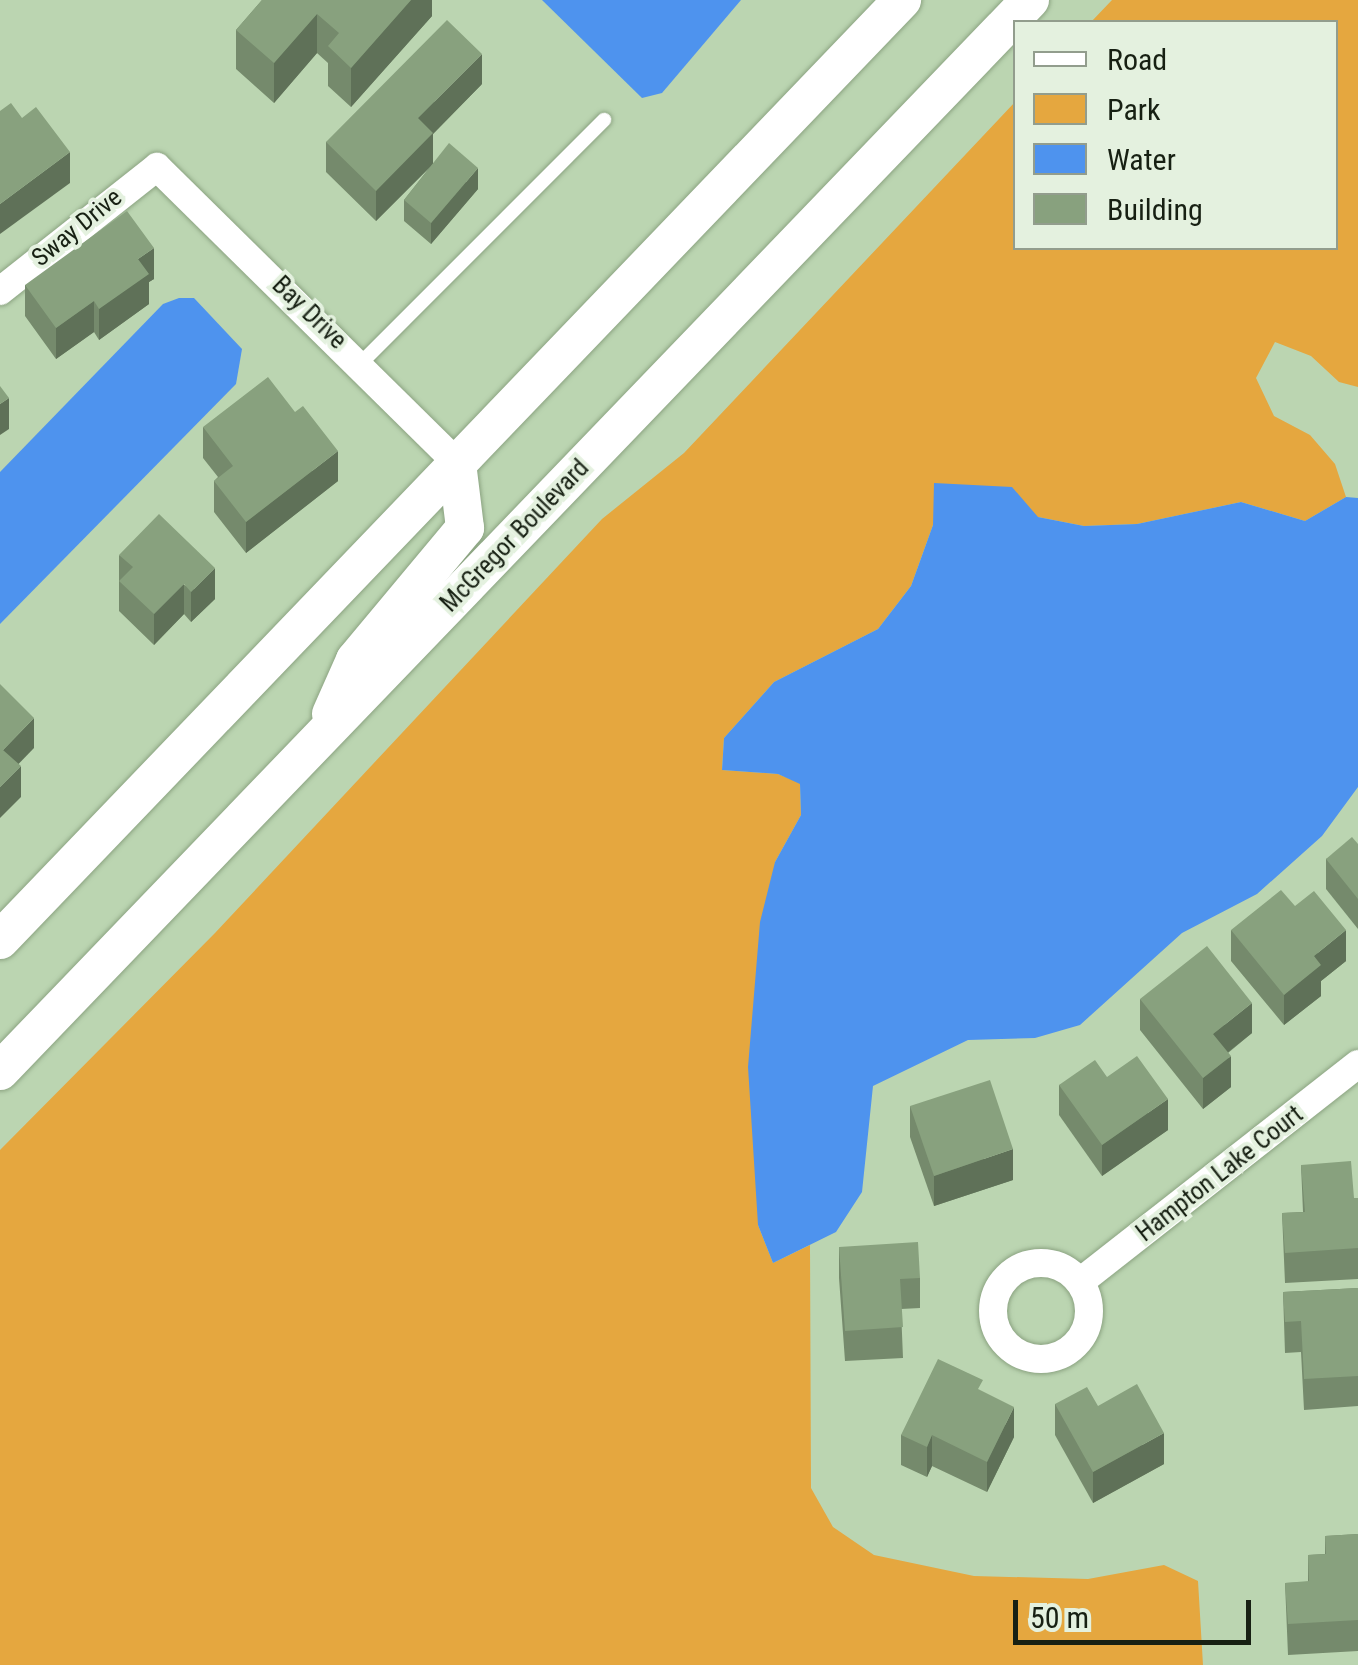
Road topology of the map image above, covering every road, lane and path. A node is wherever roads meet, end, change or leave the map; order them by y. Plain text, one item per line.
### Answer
1 (902, 0) edge
2 (1030, 0) edge
3 (604, 120) dead end
4 (157, 167) joint
5 (0, 291) edge
6 (361, 363) junction
7 (457, 462) junction
8 (320, 739) junction
9 (0, 940) edge
10 (0, 1071) edge
11 (1353, 1078) edge
12 (1080, 1282) dead end

1 - 7 main road
2 - 8 main road, McGregor Boulevard
3 - 6 lane
4 - 5 street, Sway Drive
4 - 6 street, Bay Drive
6 - 7 street, Bay Drive
7 - 8 main road
7 - 9 main road
8 - 10 main road, McGregor Boulevard
11 - 12 street, Hampton Lake Court

